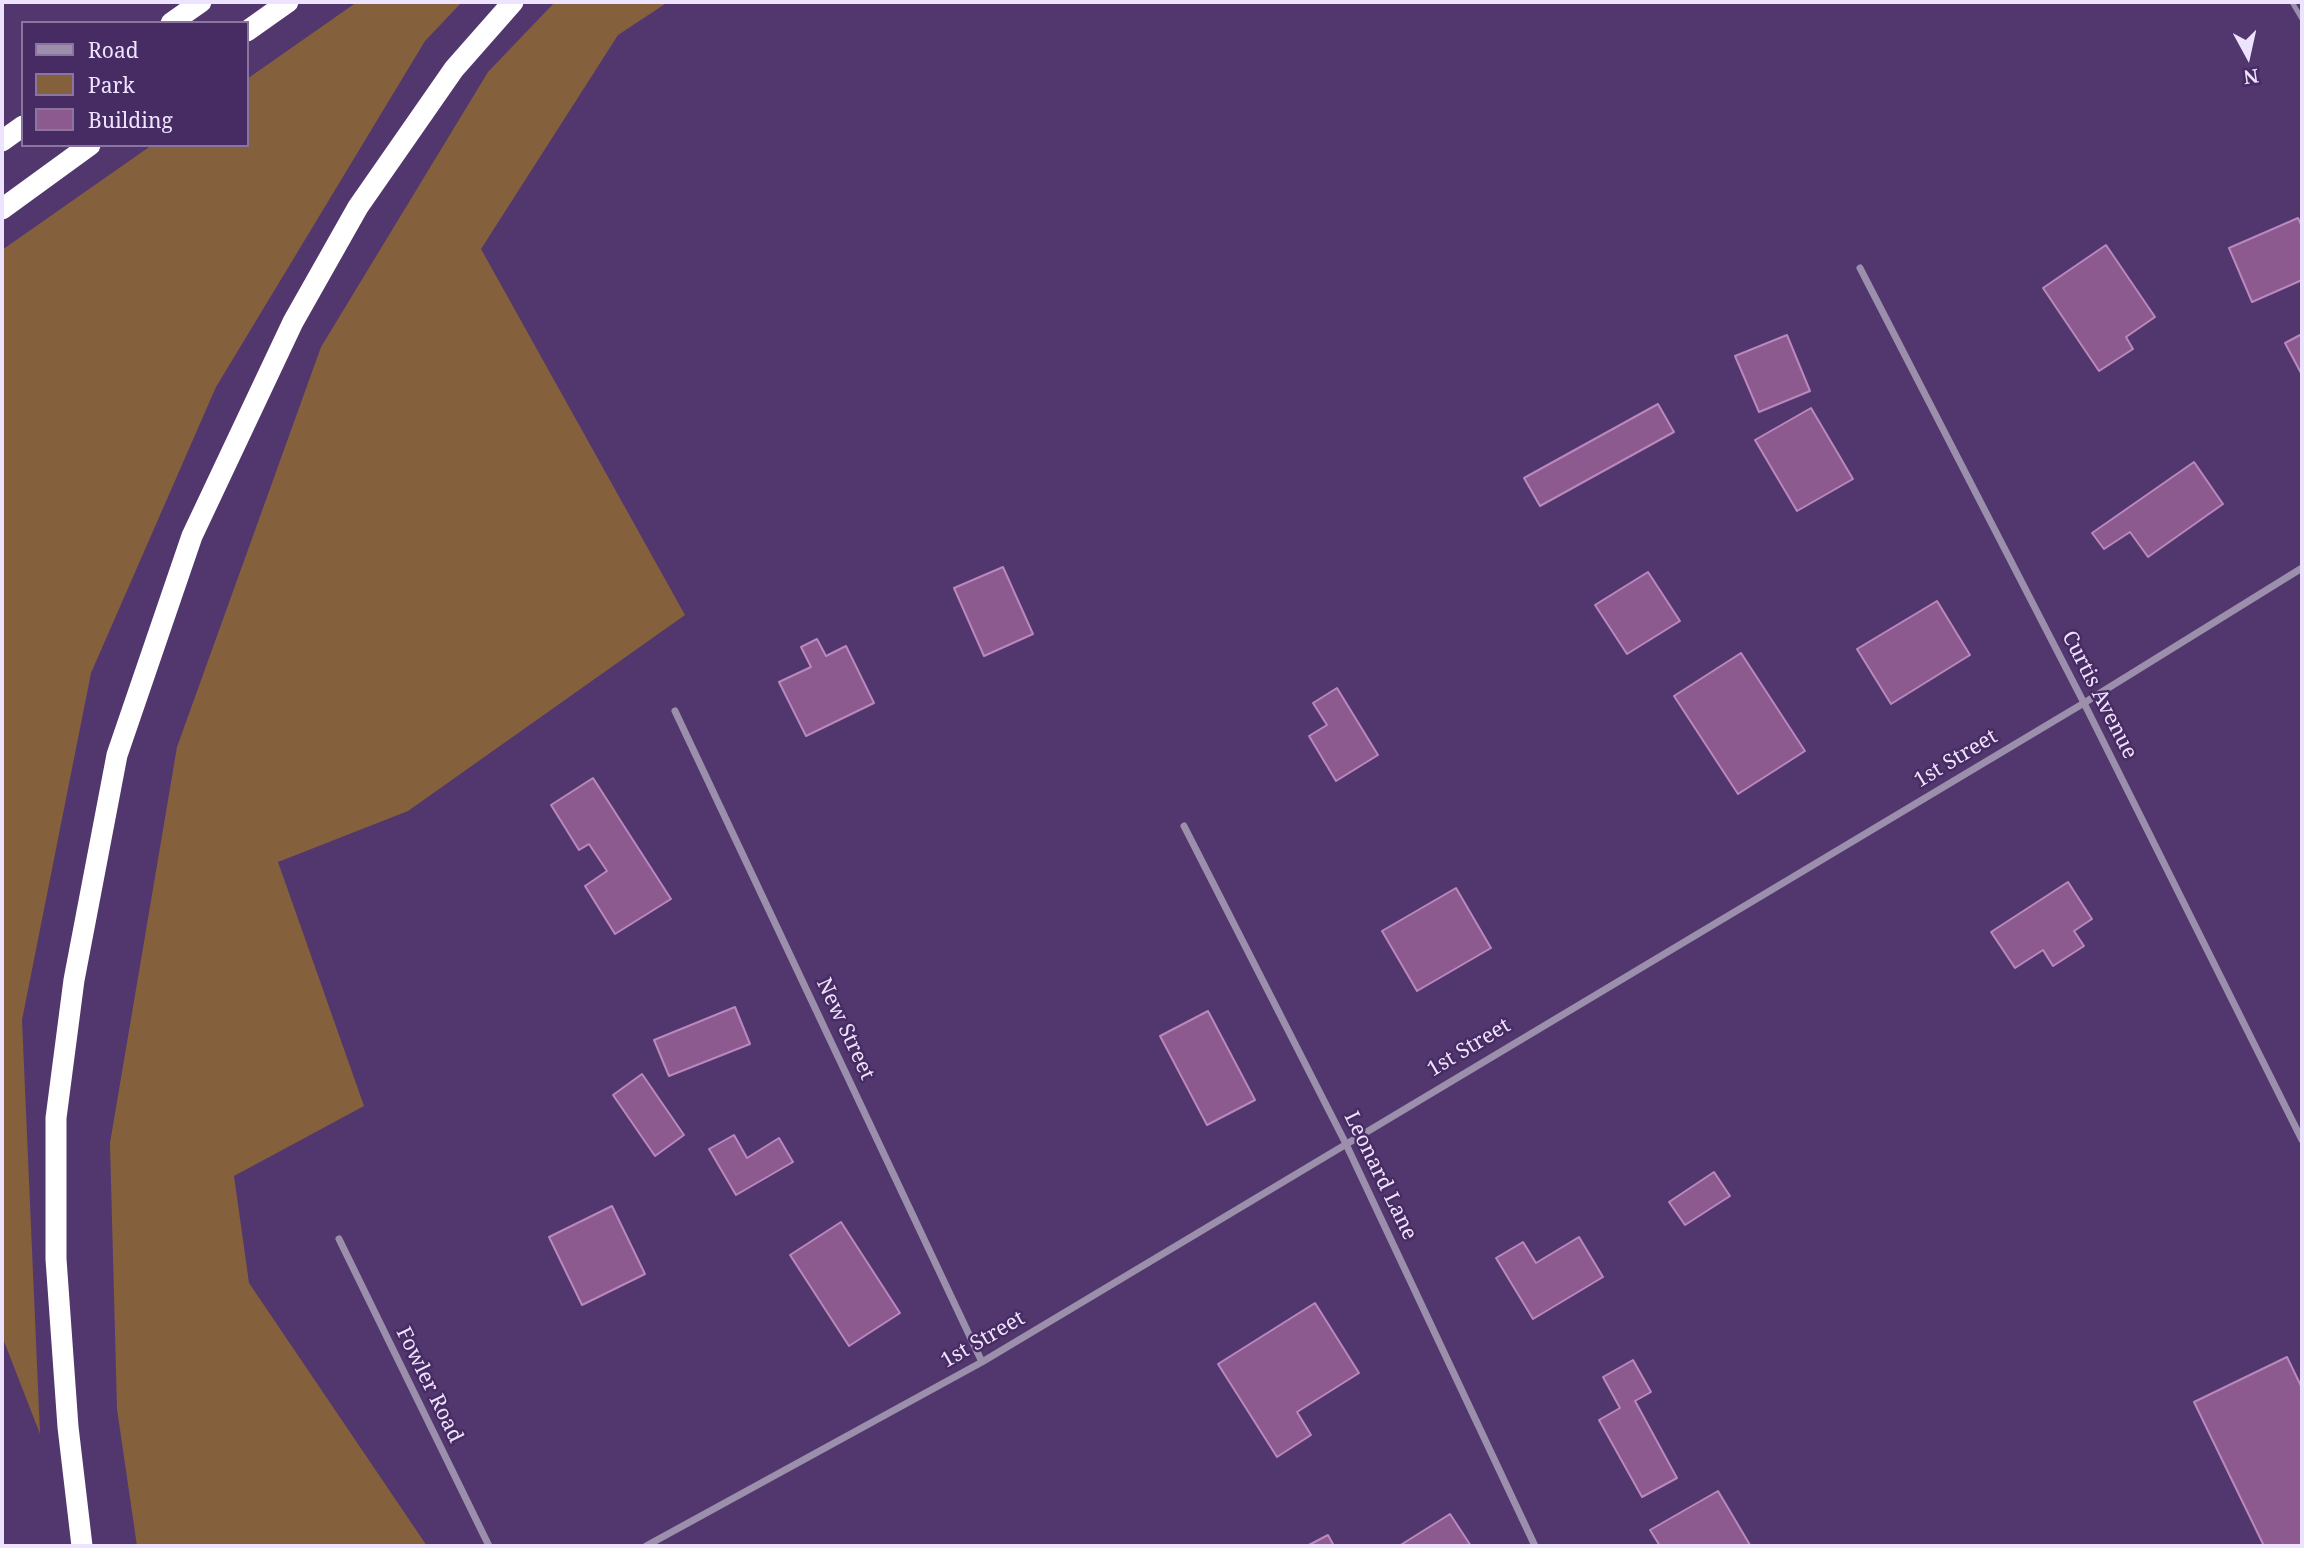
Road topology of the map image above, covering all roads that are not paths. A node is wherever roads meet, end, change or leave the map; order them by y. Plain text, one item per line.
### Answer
1 (201, 2) edge
2 (288, 2) edge
3 (513, 2) edge
4 (2292, 2) edge
5 (2302, 19) edge
6 (174, 21) edge
7 (248, 30) edge
8 (21, 128) edge
9 (2, 141) edge
10 (87, 147) edge
11 (2, 209) edge
12 (1860, 268) dead end
13 (2302, 568) edge
14 (2084, 703) junction
15 (675, 710) dead end
16 (1184, 826) dead end
17 (2302, 1140) edge
18 (1345, 1142) junction
19 (339, 1239) dead end
20 (982, 1362) junction
21 (82, 1546) edge
22 (489, 1546) edge
23 (646, 1546) edge
24 (1535, 1546) edge

1 - 6 highway
2 - 7 highway
3 - 21 highway
4 - 5 lane
8 - 9 highway
10 - 11 highway
12 - 14 street, Curtis Avenue
13 - 14 street, 1st Street
14 - 17 street, Curtis Avenue
14 - 18 street, 1st Street
15 - 20 street, New Street
16 - 18 street, Leonard Lane
18 - 20 street, 1st Street
18 - 24 street, Leonard Lane
19 - 22 street, Fowler Road
20 - 23 street, 1st Street

